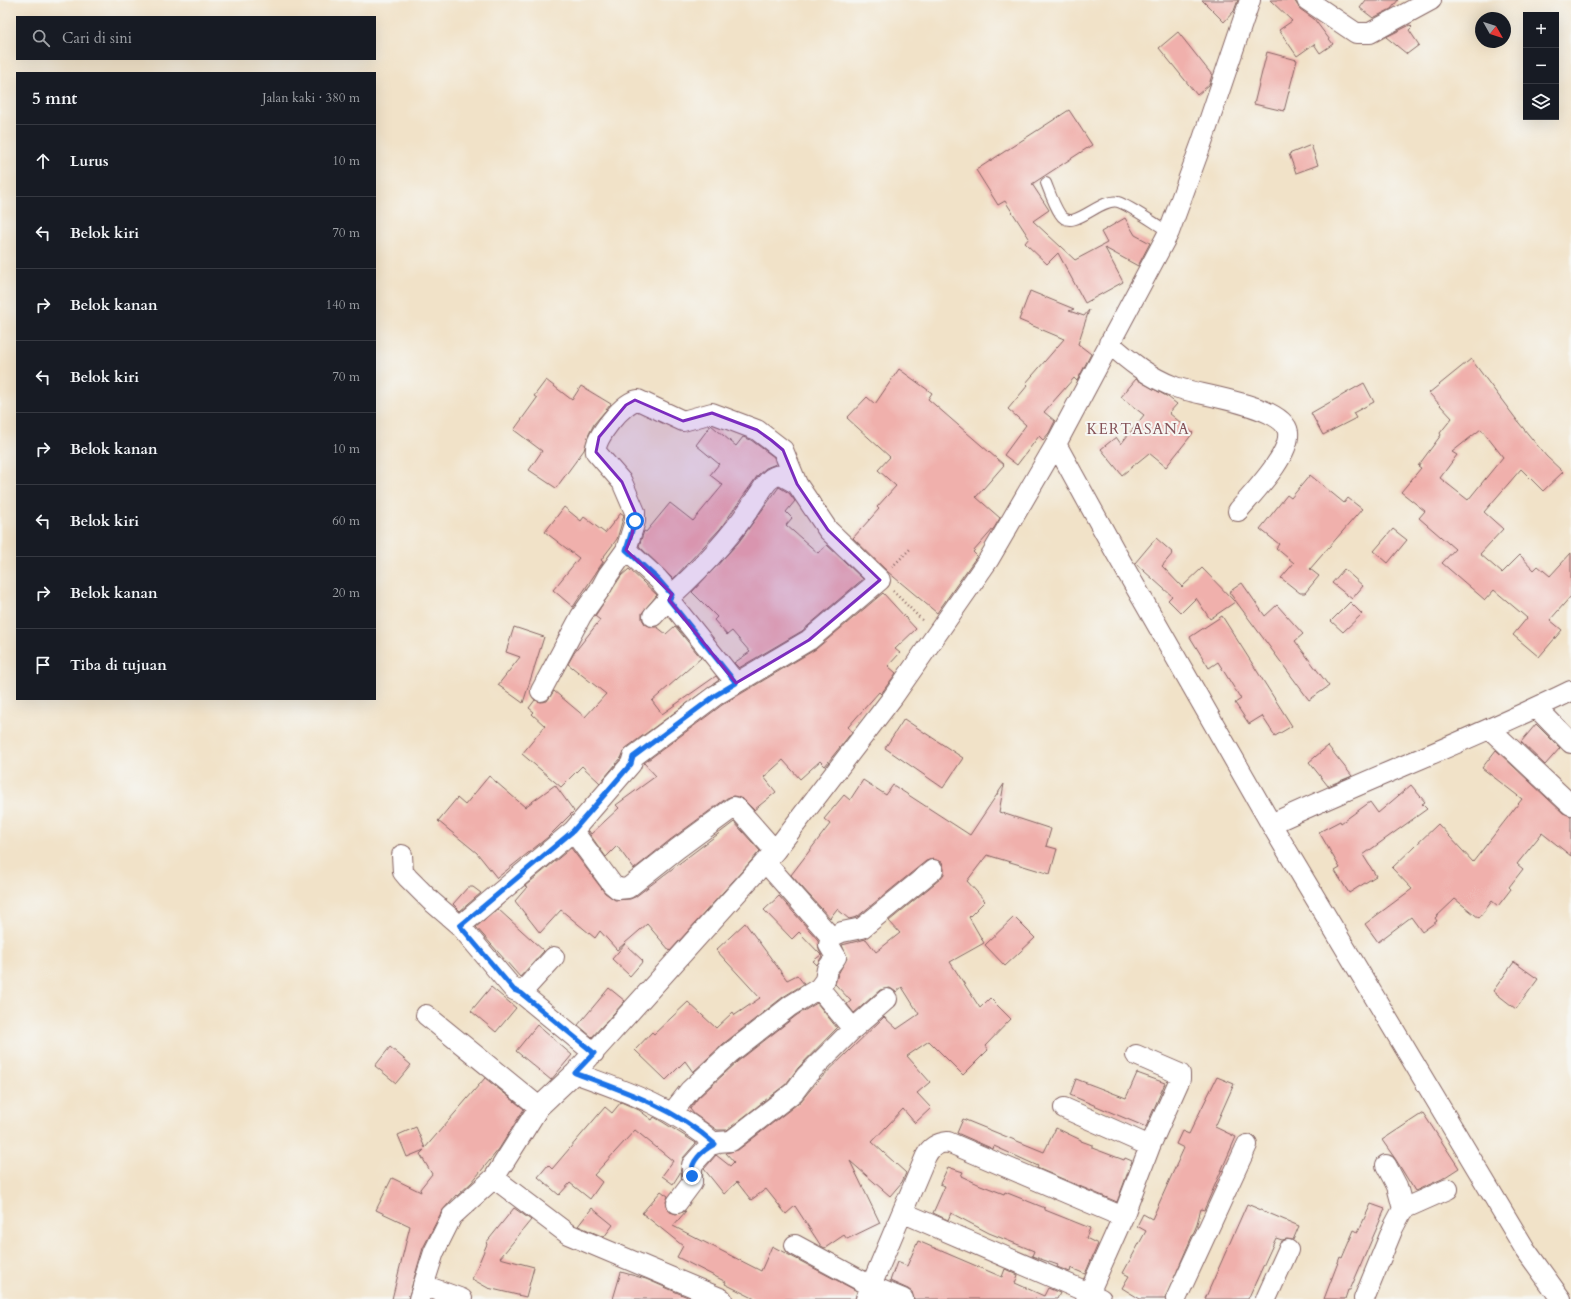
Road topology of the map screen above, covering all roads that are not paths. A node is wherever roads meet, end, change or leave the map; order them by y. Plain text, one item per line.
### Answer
1 (1250, 0) edge
2 (1307, 0) edge
3 (1431, 0) edge
4 (1046, 183) dead end
5 (1169, 232) junction
6 (1109, 344) junction
7 (1056, 444) junction
8 (797, 484) junction
9 (1238, 511) dead end
10 (626, 550) junction
11 (670, 598) junction
12 (653, 616) dead end
13 (736, 683) junction
14 (541, 692) dead end
15 (1571, 692) edge
16 (1537, 708) junction
17 (1490, 729) junction
18 (1571, 743) edge
19 (1571, 806) edge
20 (1271, 824) junction
21 (573, 831) junction
22 (402, 855) dead end
23 (770, 856) junction
24 (933, 870) dead end
25 (460, 926) junction
26 (831, 938) junction
27 (554, 957) dead end
28 (819, 988) junction
29 (521, 993) junction
30 (887, 999) dead end
31 (426, 1015) dead end
32 (853, 1029) junction
33 (594, 1053) junction
34 (1136, 1055) dead end
35 (575, 1073) junction
36 (538, 1107) junction
37 (1064, 1108) dead end
38 (672, 1113) junction
39 (715, 1144) junction
40 (1247, 1145) dead end
41 (1150, 1146) junction
42 (1386, 1165) dead end
43 (494, 1178) junction
44 (1448, 1188) dead end
45 (677, 1203) dead end
46 (1403, 1209) junction
47 (904, 1213) junction
48 (1123, 1217) junction
49 (795, 1245) dead end
50 (1288, 1250) dead end
51 (421, 1292) edge
52 (869, 1292) edge
53 (1092, 1297) edge
54 (462, 1299) edge
55 (722, 1299) edge
56 (903, 1299) edge
57 (1176, 1299) edge
58 (1266, 1299) edge
59 (1364, 1299) edge
60 (1561, 1299) edge

1 - 5 street
2 - 3 street
4 - 5 lane
5 - 6 street
6 - 7 street
6 - 9 street
7 - 20 street
7 - 23 street
8 - 10 street
8 - 11 street
8 - 13 street
10 - 11 street
10 - 14 street
11 - 12 street
11 - 13 street
13 - 21 street
15 - 16 street
16 - 17 street
16 - 18 street
17 - 19 street
17 - 20 street
20 - 60 street
21 - 23 street
21 - 25 street
22 - 25 street
23 - 26 street
23 - 33 street
24 - 26 street
25 - 29 street
26 - 28 street
27 - 29 street
28 - 32 street
28 - 38 street
29 - 33 street
30 - 32 street
31 - 36 street
32 - 39 street
33 - 35 street
34 - 41 street
35 - 36 street
35 - 38 street
36 - 43 street
37 - 41 street
38 - 39 street
39 - 45 street
40 - 57 street
41 - 48 street
42 - 46 street
43 - 51 street
43 - 55 street
44 - 46 street
46 - 59 street
47 - 48 street
47 - 52 street
47 - 53 street
48 - 53 street
49 - 52 street
50 - 58 street
51 - 54 street
52 - 56 street

